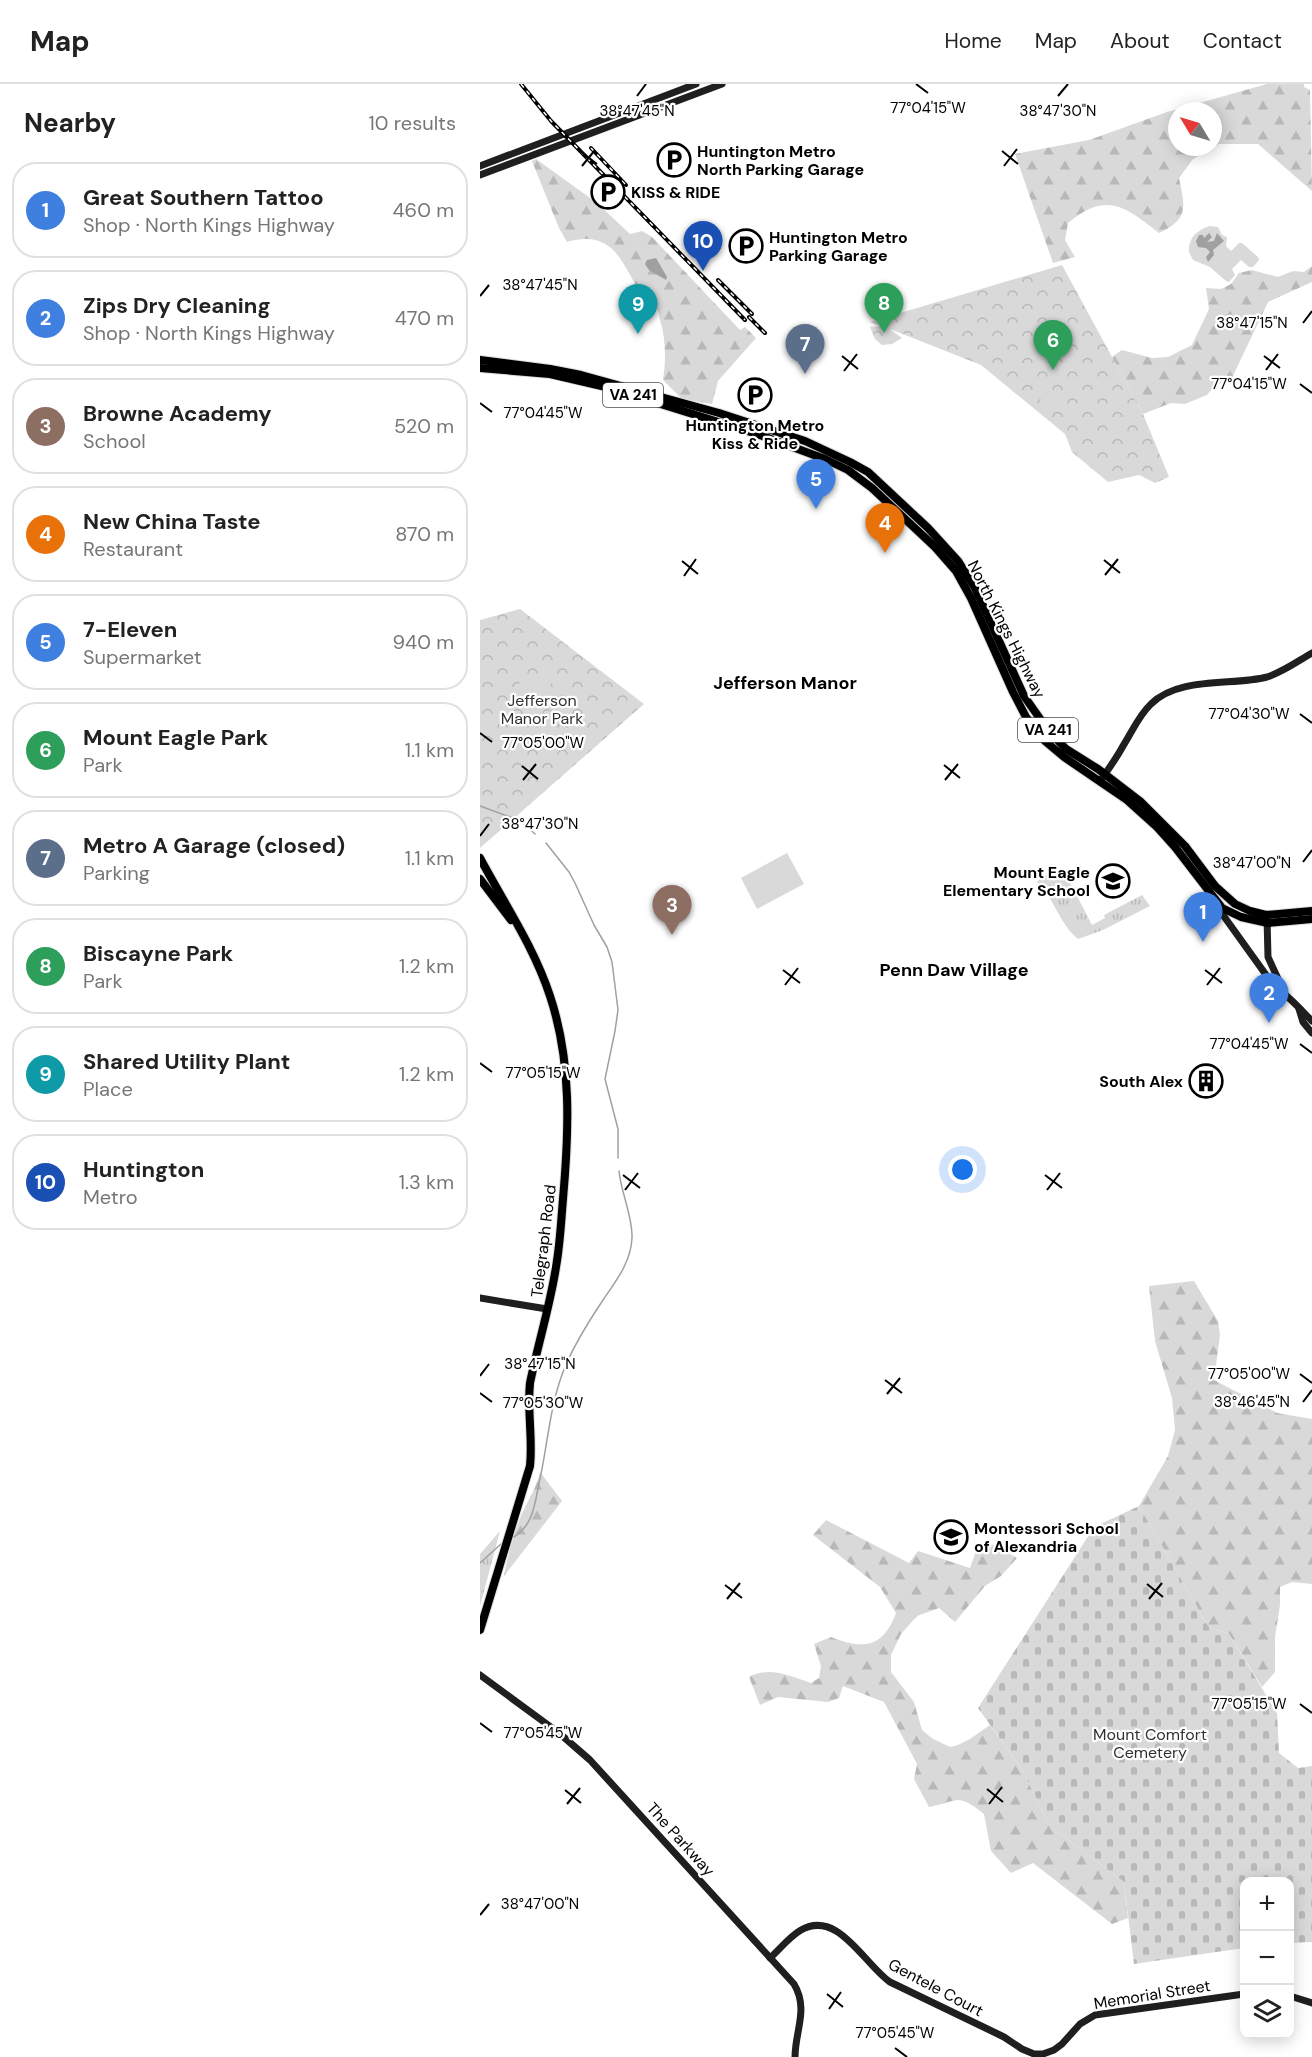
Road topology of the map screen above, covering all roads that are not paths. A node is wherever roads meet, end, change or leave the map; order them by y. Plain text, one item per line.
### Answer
1 (696, 84) edge
2 (722, 84) edge
3 (480, 166) edge
4 (480, 175) edge
5 (480, 360) edge
6 (480, 368) edge
7 (876, 478) junction
8 (871, 487) junction
9 (1312, 653) edge
10 (1103, 778) junction
11 (480, 858) edge
12 (480, 879) edge
13 (1222, 908) junction
14 (1312, 911) edge
15 (1267, 919) junction
16 (1312, 919) edge
17 (518, 927) junction
18 (1284, 992) junction
19 (1299, 1009) junction
20 (1312, 1021) edge
21 (1312, 1033) edge
22 (480, 1298) edge
23 (547, 1309) junction
24 (480, 1630) edge
25 (480, 1675) edge
26 (770, 1958) junction
27 (1240, 1995) edge
28 (1294, 1997) edge
29 (1312, 2003) edge
30 (1041, 2054) joint
31 (795, 2057) edge

1 - 3 street
2 - 4 street
5 - 7 main road, North Kings Highway / VA 241
6 - 8 main road, North Kings Highway / VA 241
7 - 8 main road
7 - 10 main road, North Kings Highway / VA 241
8 - 10 main road, North Kings Highway / VA 241
9 - 10 street
10 - 13 main road, North Kings Highway / VA 241
10 - 15 main road, North Kings Highway / VA 241
11 - 17 main road, Telegraph Road
12 - 17 main road, Telegraph Road
13 - 15 main road, North Kings Highway / VA 241
13 - 18 street, North Kings Highway
14 - 15 main road, North Kings Highway / VA 241
15 - 16 main road, North Kings Highway / VA 241
15 - 18 street, North Kings Highway
17 - 23 main road, Telegraph Road
18 - 19 street, North Kings Highway
19 - 20 street, North Kings Highway
19 - 21 street, North Kings Highway
22 - 23 street
23 - 24 main road, Telegraph Road
25 - 26 street, The Parkway
26 - 30 street, Gentele Court
26 - 31 street, The Parkway
27 - 30 street, Memorial Street
28 - 29 street

